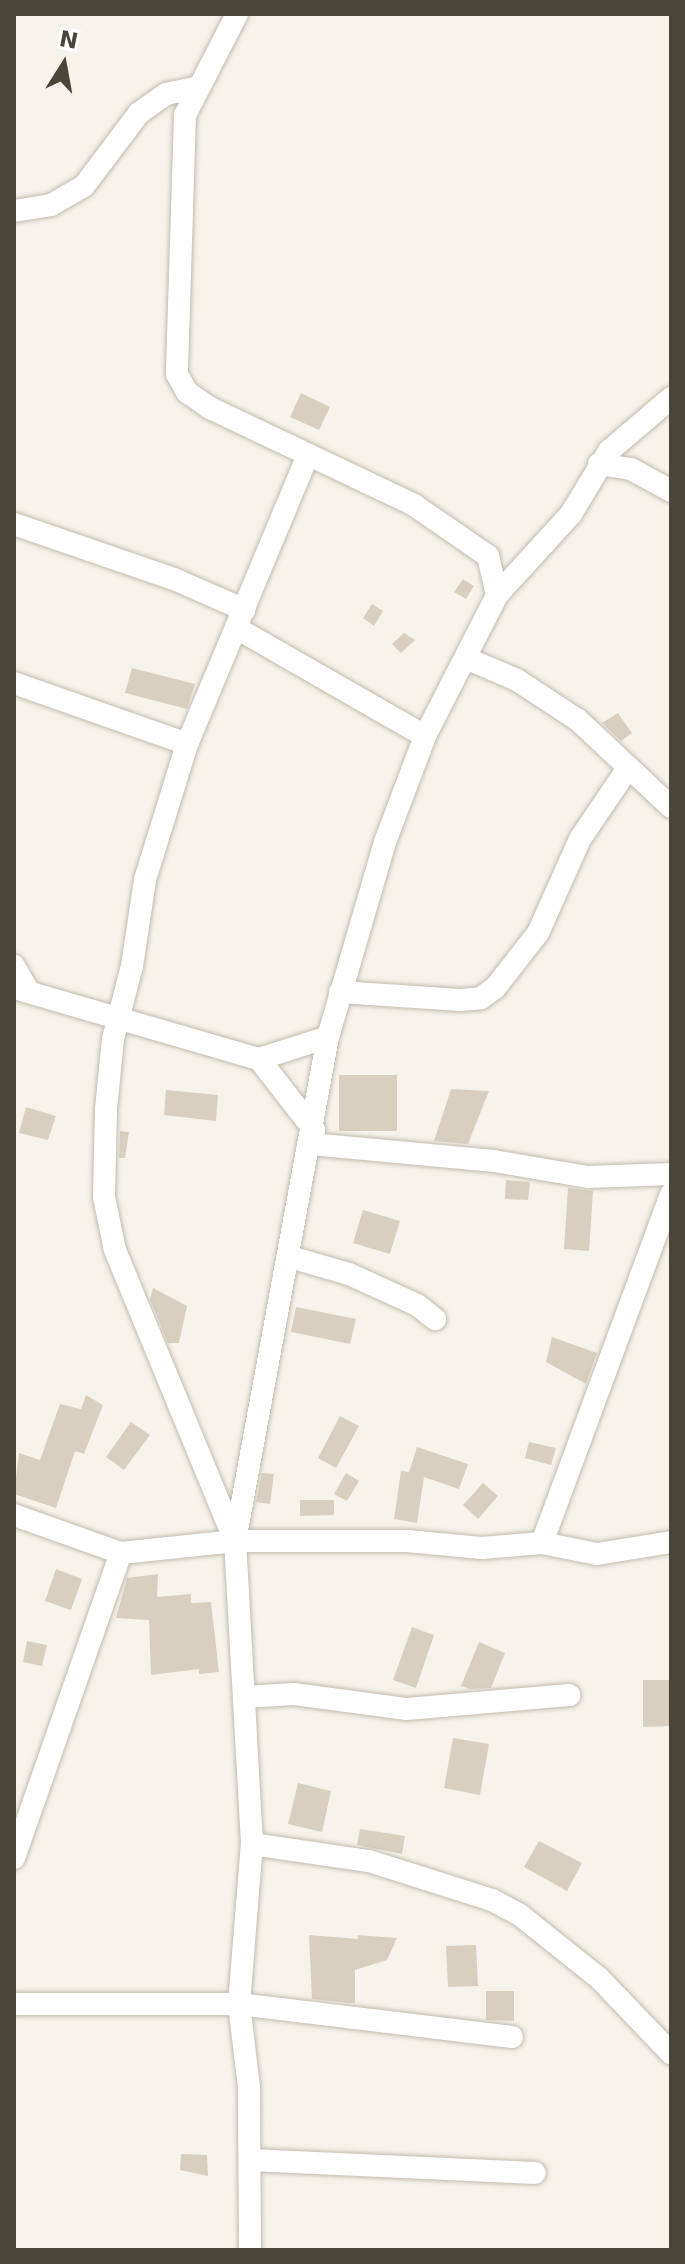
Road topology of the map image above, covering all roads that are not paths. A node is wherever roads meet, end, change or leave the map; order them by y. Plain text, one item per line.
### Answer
1 (237, 14) edge
2 (198, 87) junction
3 (14, 211) edge
4 (671, 398) edge
5 (308, 455) junction
6 (599, 464) junction
7 (671, 491) edge
8 (14, 524) edge
9 (488, 556) junction
10 (522, 566) junction
11 (497, 595) junction
12 (241, 620) junction
13 (468, 659) junction
14 (14, 683) edge
15 (425, 736) junction
16 (187, 744) junction
17 (628, 768) junction
18 (671, 807) edge
19 (14, 966) edge
20 (22, 990) edge
21 (340, 992) junction
22 (120, 1017) junction
23 (328, 1037) junction
24 (259, 1059) junction
25 (313, 1137) junction
26 (671, 1174) edge
27 (671, 1194) edge
28 (290, 1257) junction
29 (435, 1319) dead end
30 (14, 1515) edge
31 (235, 1541) junction
32 (671, 1542) edge
33 (542, 1543) junction
34 (121, 1553) junction
35 (569, 1695) dead end
36 (244, 1697) junction
37 (252, 1844) junction
38 (14, 1858) edge
39 (14, 2004) edge
40 (239, 2004) junction
41 (512, 2037) dead end
42 (671, 2053) edge
43 (250, 2160) junction
44 (535, 2173) dead end
45 (250, 2250) edge

1 - 2 street
2 - 3 street
2 - 5 street
4 - 6 street
5 - 9 street
5 - 12 street
6 - 7 street
6 - 10 street
8 - 12 street
9 - 10 street
9 - 11 street
10 - 11 street
11 - 13 street
12 - 15 street
12 - 16 street
13 - 15 street
13 - 17 street
14 - 16 street
15 - 21 street
16 - 22 street
17 - 18 street
17 - 21 street
19 - 20 street
20 - 22 street
21 - 23 street
22 - 24 street
22 - 31 street
23 - 24 street
23 - 25 street
24 - 25 street
25 - 26 street
25 - 28 street
27 - 33 street
28 - 29 street
28 - 31 street
30 - 34 street
31 - 33 street
31 - 34 street
31 - 36 street
32 - 33 street
34 - 38 street
35 - 36 street
36 - 37 street
37 - 40 street
37 - 42 street
39 - 40 street
40 - 41 street
40 - 43 street
43 - 44 street
43 - 45 street

